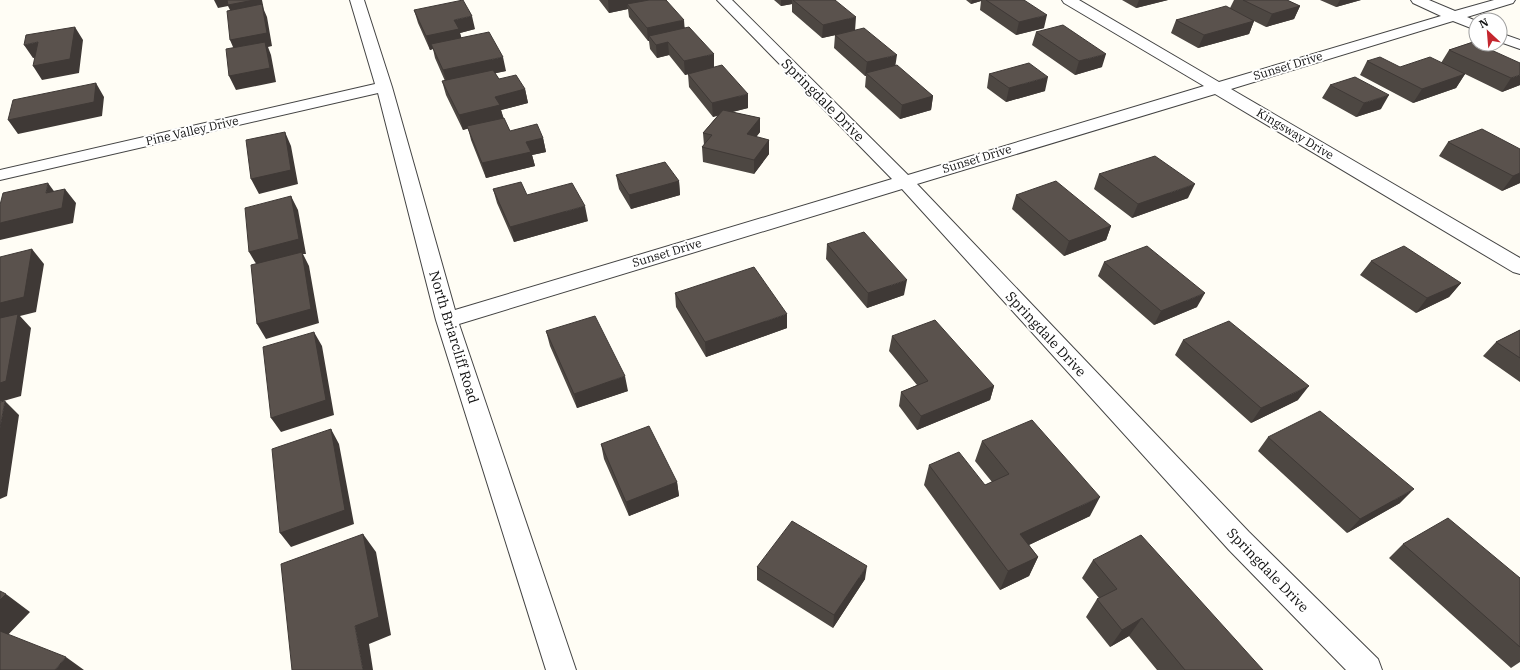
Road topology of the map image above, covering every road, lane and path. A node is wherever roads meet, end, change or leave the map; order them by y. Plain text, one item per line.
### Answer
1 (357, 0) edge
2 (724, 0) edge
3 (1070, 0) edge
4 (1418, 0) edge
5 (1508, 0) edge
6 (1452, 16) junction
7 (1468, 23) edge
8 (1508, 40) edge
9 (1520, 45) edge
10 (384, 87) junction
11 (1218, 88) junction
12 (0, 175) edge
13 (904, 181) junction
14 (1520, 267) edge
15 (447, 320) junction
16 (561, 670) edge
17 (1366, 670) edge

1 - 10 street, North Briarcliff Road
2 - 13 street, Springdale Drive
3 - 11 street, Kingsway Drive
4 - 6 street
5 - 6 street, Sunset Drive
6 - 7 street
6 - 11 street, Sunset Drive
8 - 9 street
10 - 12 street, Pine Valley Drive
10 - 15 street, North Briarcliff Road
11 - 13 street, Sunset Drive
11 - 14 street, Kingsway Drive
13 - 15 street, Sunset Drive
13 - 17 street, Springdale Drive
15 - 16 street, North Briarcliff Road

